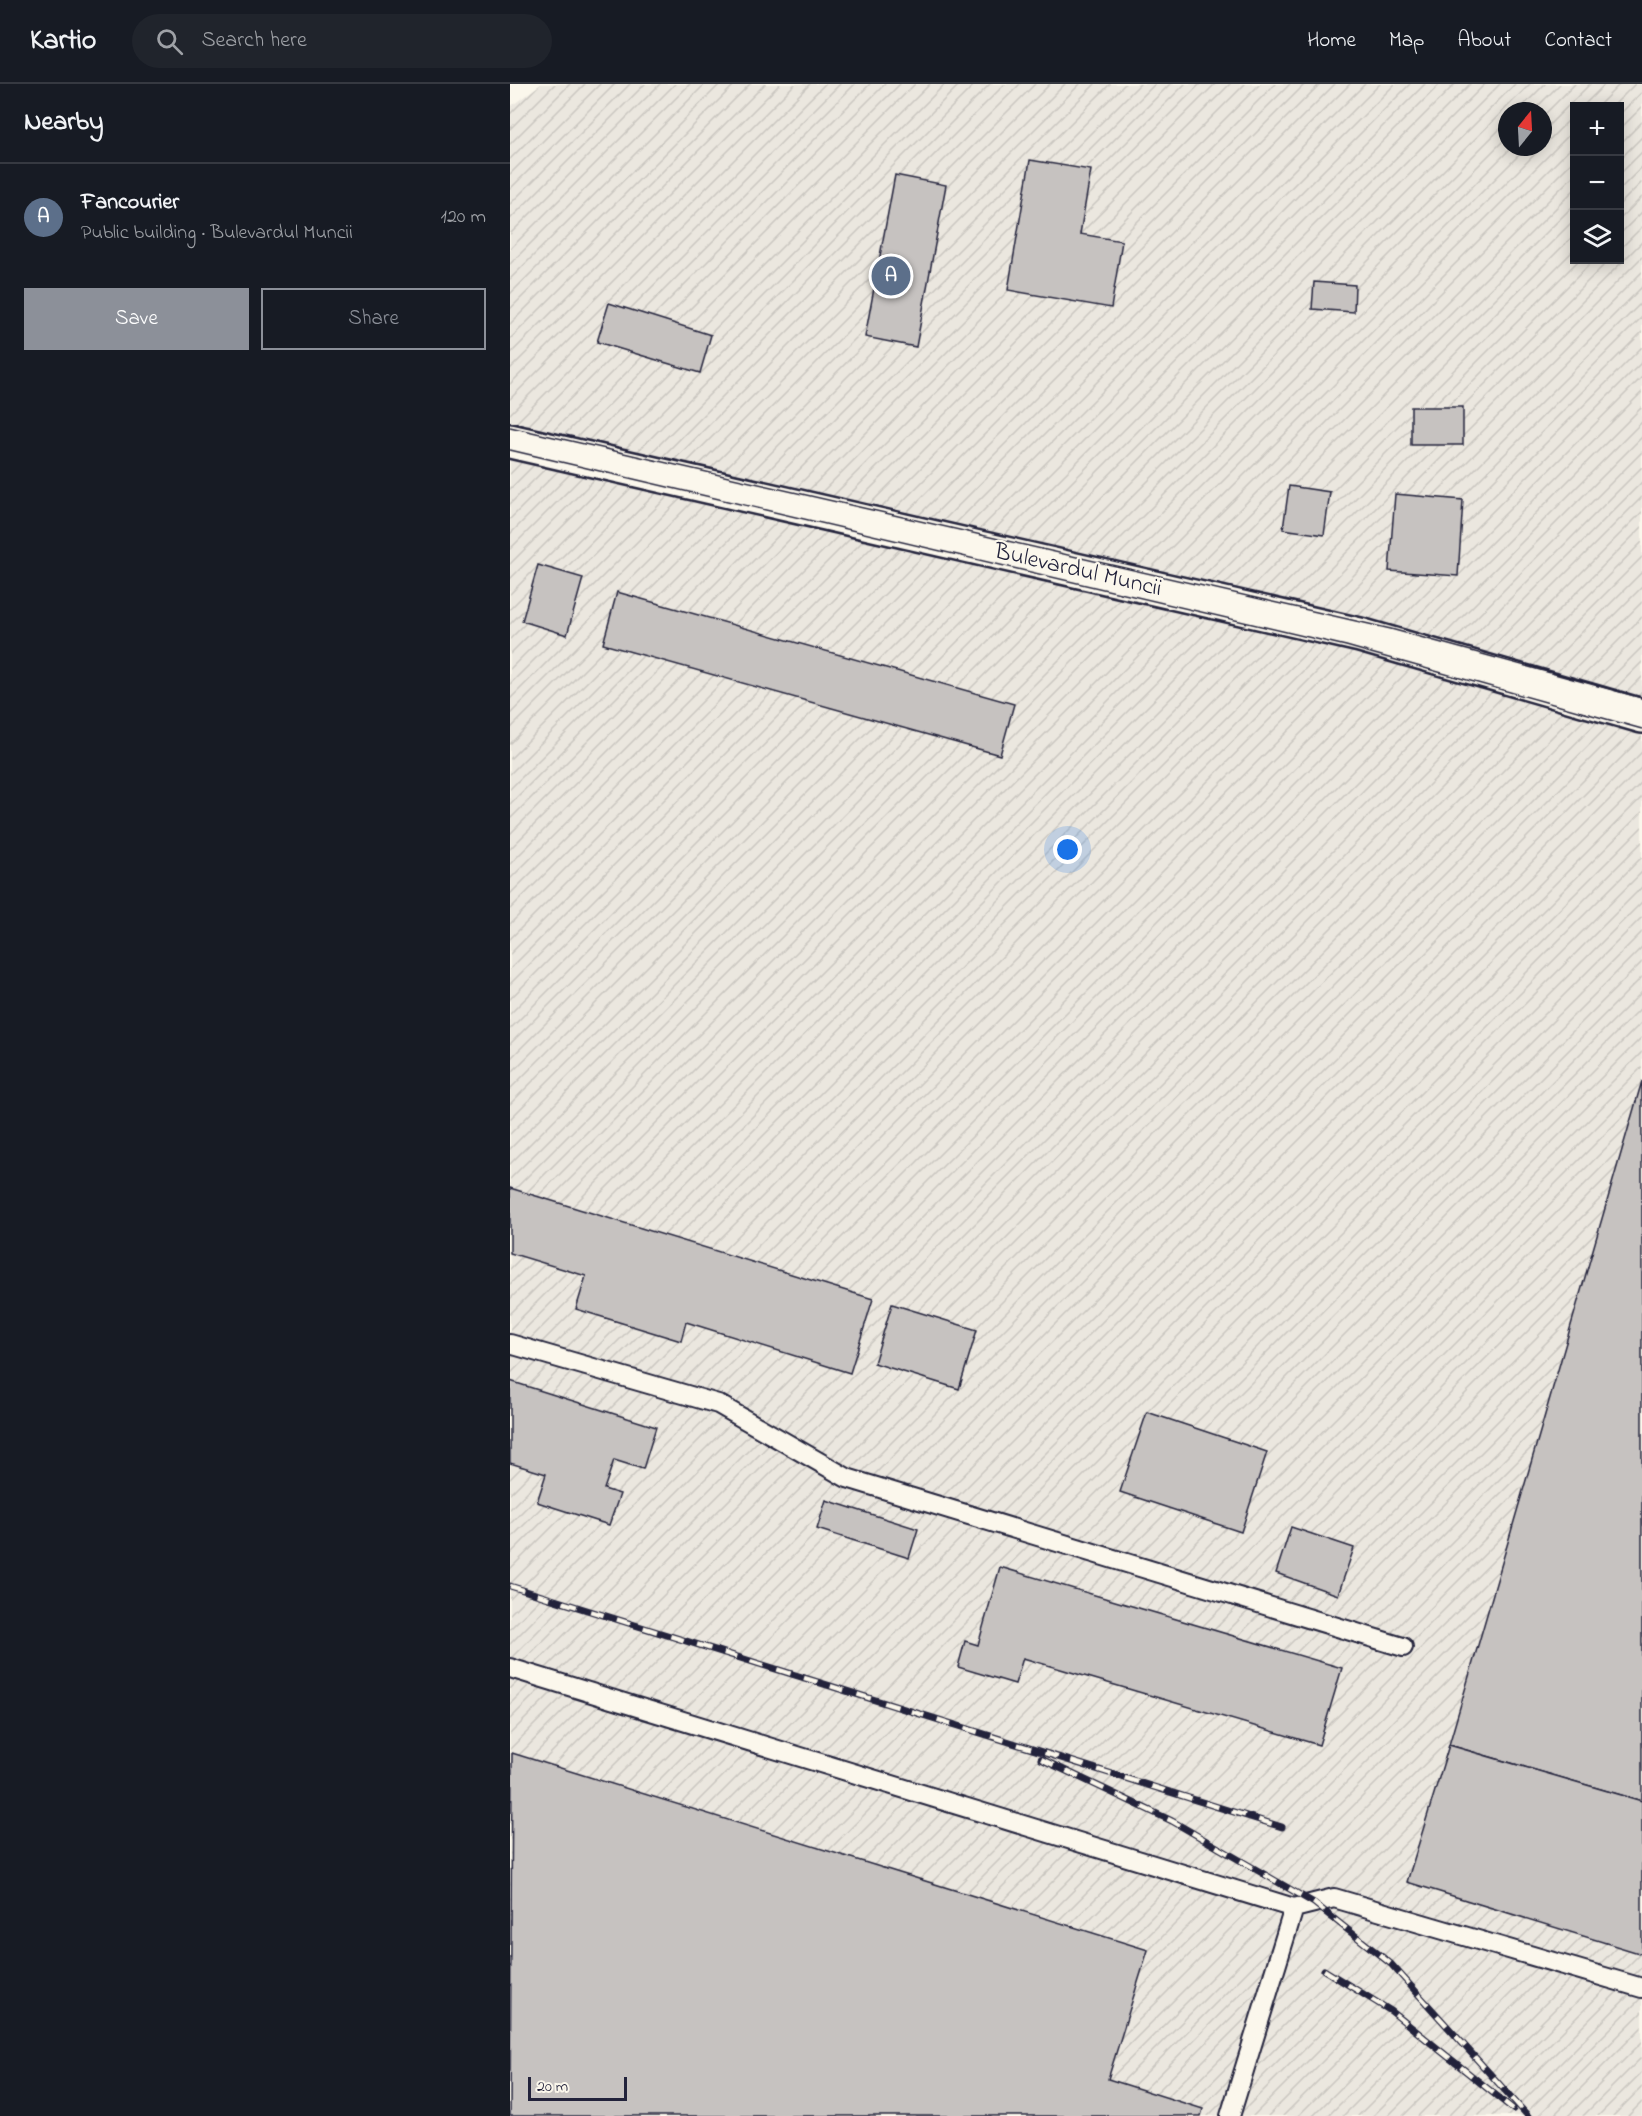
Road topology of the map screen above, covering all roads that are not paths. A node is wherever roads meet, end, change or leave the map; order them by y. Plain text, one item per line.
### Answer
1 (510, 441) edge
2 (1642, 716) edge
3 (510, 1344) edge
4 (1403, 1647) dead end
5 (510, 1668) edge
6 (1294, 1908) junction
7 (1642, 1988) edge
8 (1230, 2116) edge

1 - 2 main road, Bulevardul Muncii
3 - 4 lane
5 - 6 lane
6 - 7 lane
6 - 8 lane

